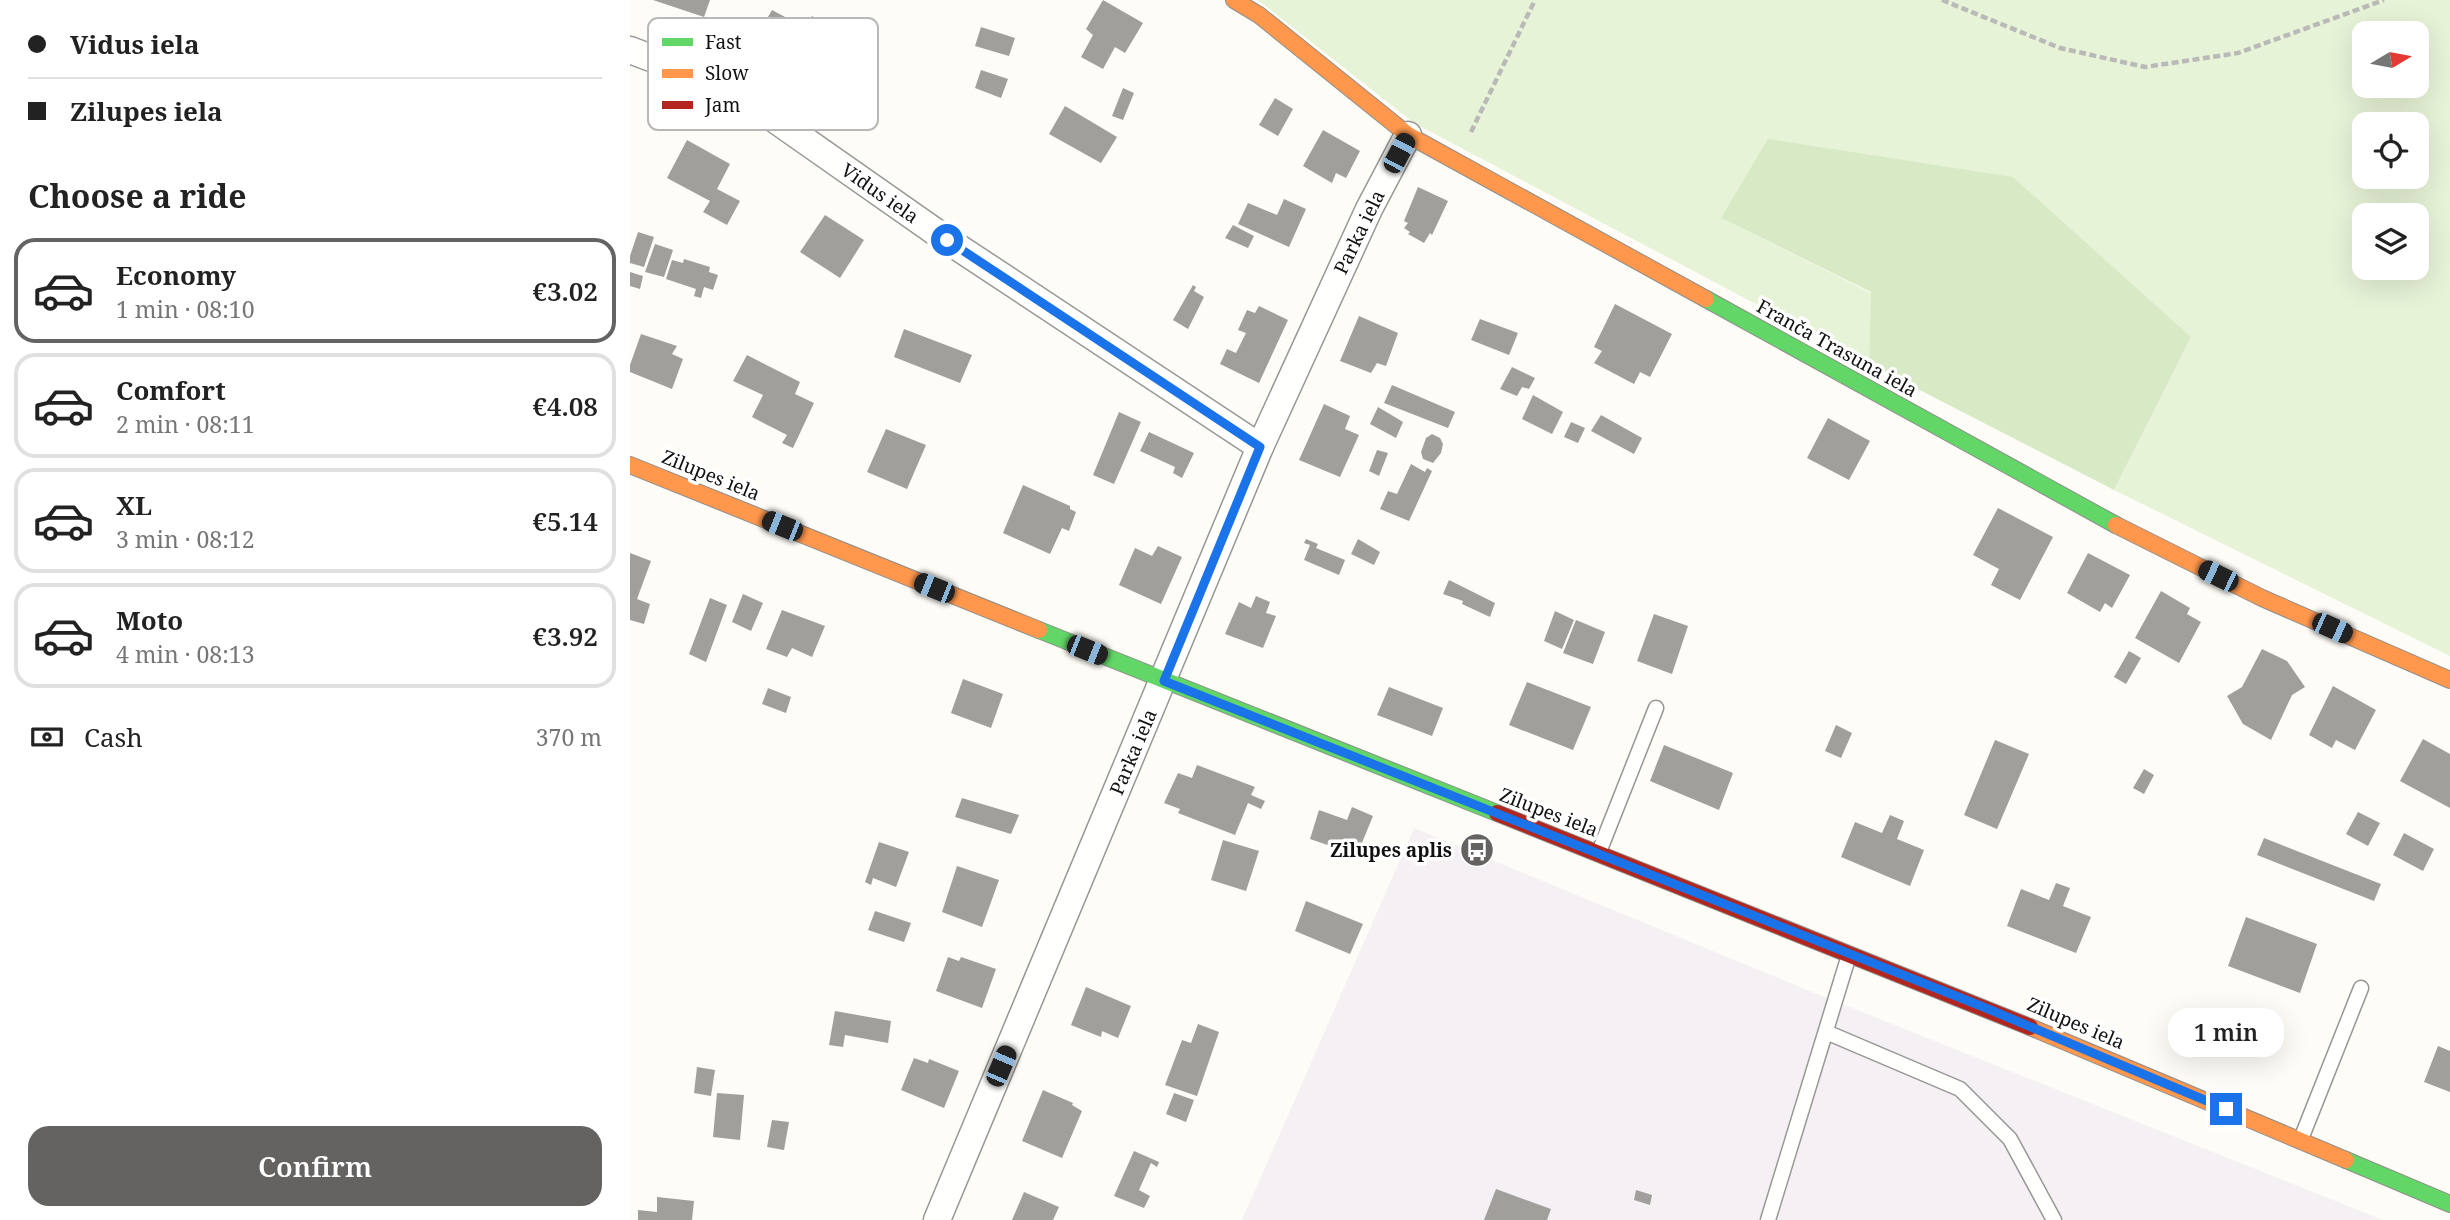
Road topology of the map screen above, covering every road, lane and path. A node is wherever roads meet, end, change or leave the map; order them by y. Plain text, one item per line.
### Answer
1 (1234, 0) edge
2 (1535, 0) edge
3 (1942, 0) edge
4 (2384, 0) edge
5 (630, 50) edge
6 (648, 57) edge
7 (790, 130) edge
8 (1408, 135) junction
9 (1457, 162) junction
10 (1260, 447) junction
11 (630, 465) edge
12 (2450, 680) edge
13 (1164, 681) junction
14 (1656, 708) dead end
15 (1598, 854) junction
16 (1850, 954) junction
17 (2361, 988) dead end
18 (1826, 1032) junction
19 (2300, 1140) junction
20 (2450, 1204) edge
21 (937, 1220) edge
22 (1768, 1220) edge
23 (2053, 1220) edge

1 - 8 main road, Franča Trasuna iela
2 - 9 path
3 - 4 path
5 - 6 street, Vidus iela
7 - 10 street, Vidus iela
8 - 9 main road, Franča Trasuna iela
8 - 10 street, Parka iela
9 - 12 main road, Franča Trasuna iela
10 - 13 street, Parka iela
11 - 13 main road, Zilupes iela
13 - 15 main road, Zilupes iela
13 - 21 street, Parka iela
14 - 15 lane
15 - 16 main road, Zilupes iela
16 - 18 lane
16 - 19 main road, Zilupes iela
17 - 19 lane
18 - 22 lane
18 - 23 lane
19 - 20 main road, Zilupes iela

